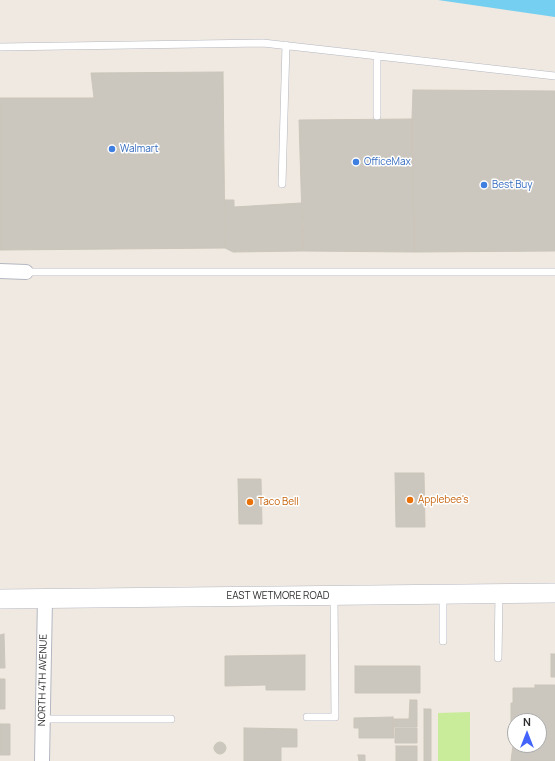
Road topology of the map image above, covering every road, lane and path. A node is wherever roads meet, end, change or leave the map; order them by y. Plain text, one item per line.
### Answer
1 (286, 45) junction
2 (0, 47) edge
3 (377, 56) junction
4 (555, 76) edge
5 (377, 116) dead end
6 (282, 184) dead end
7 (0, 271) edge
8 (26, 272) joint
9 (555, 272) edge
10 (555, 593) edge
11 (498, 594) junction
12 (443, 595) junction
13 (334, 596) junction
14 (0, 598) edge
15 (44, 598) junction
16 (443, 641) dead end
17 (498, 658) dead end
18 (307, 717) dead end
19 (42, 719) junction
20 (172, 719) dead end
21 (42, 761) edge

1 - 2 lane
1 - 3 lane
1 - 6 lane
3 - 4 lane
3 - 5 lane
7 - 8 street
8 - 9 lane
10 - 11 main road, EAST WETMORE ROAD
11 - 12 main road, EAST WETMORE ROAD
11 - 17 lane
12 - 13 main road, EAST WETMORE ROAD
12 - 16 lane
13 - 15 main road, EAST WETMORE ROAD
13 - 18 lane
14 - 15 main road, EAST WETMORE ROAD
15 - 19 street, NORTH 4TH AVENUE
19 - 20 lane
19 - 21 street, NORTH 4TH AVENUE

